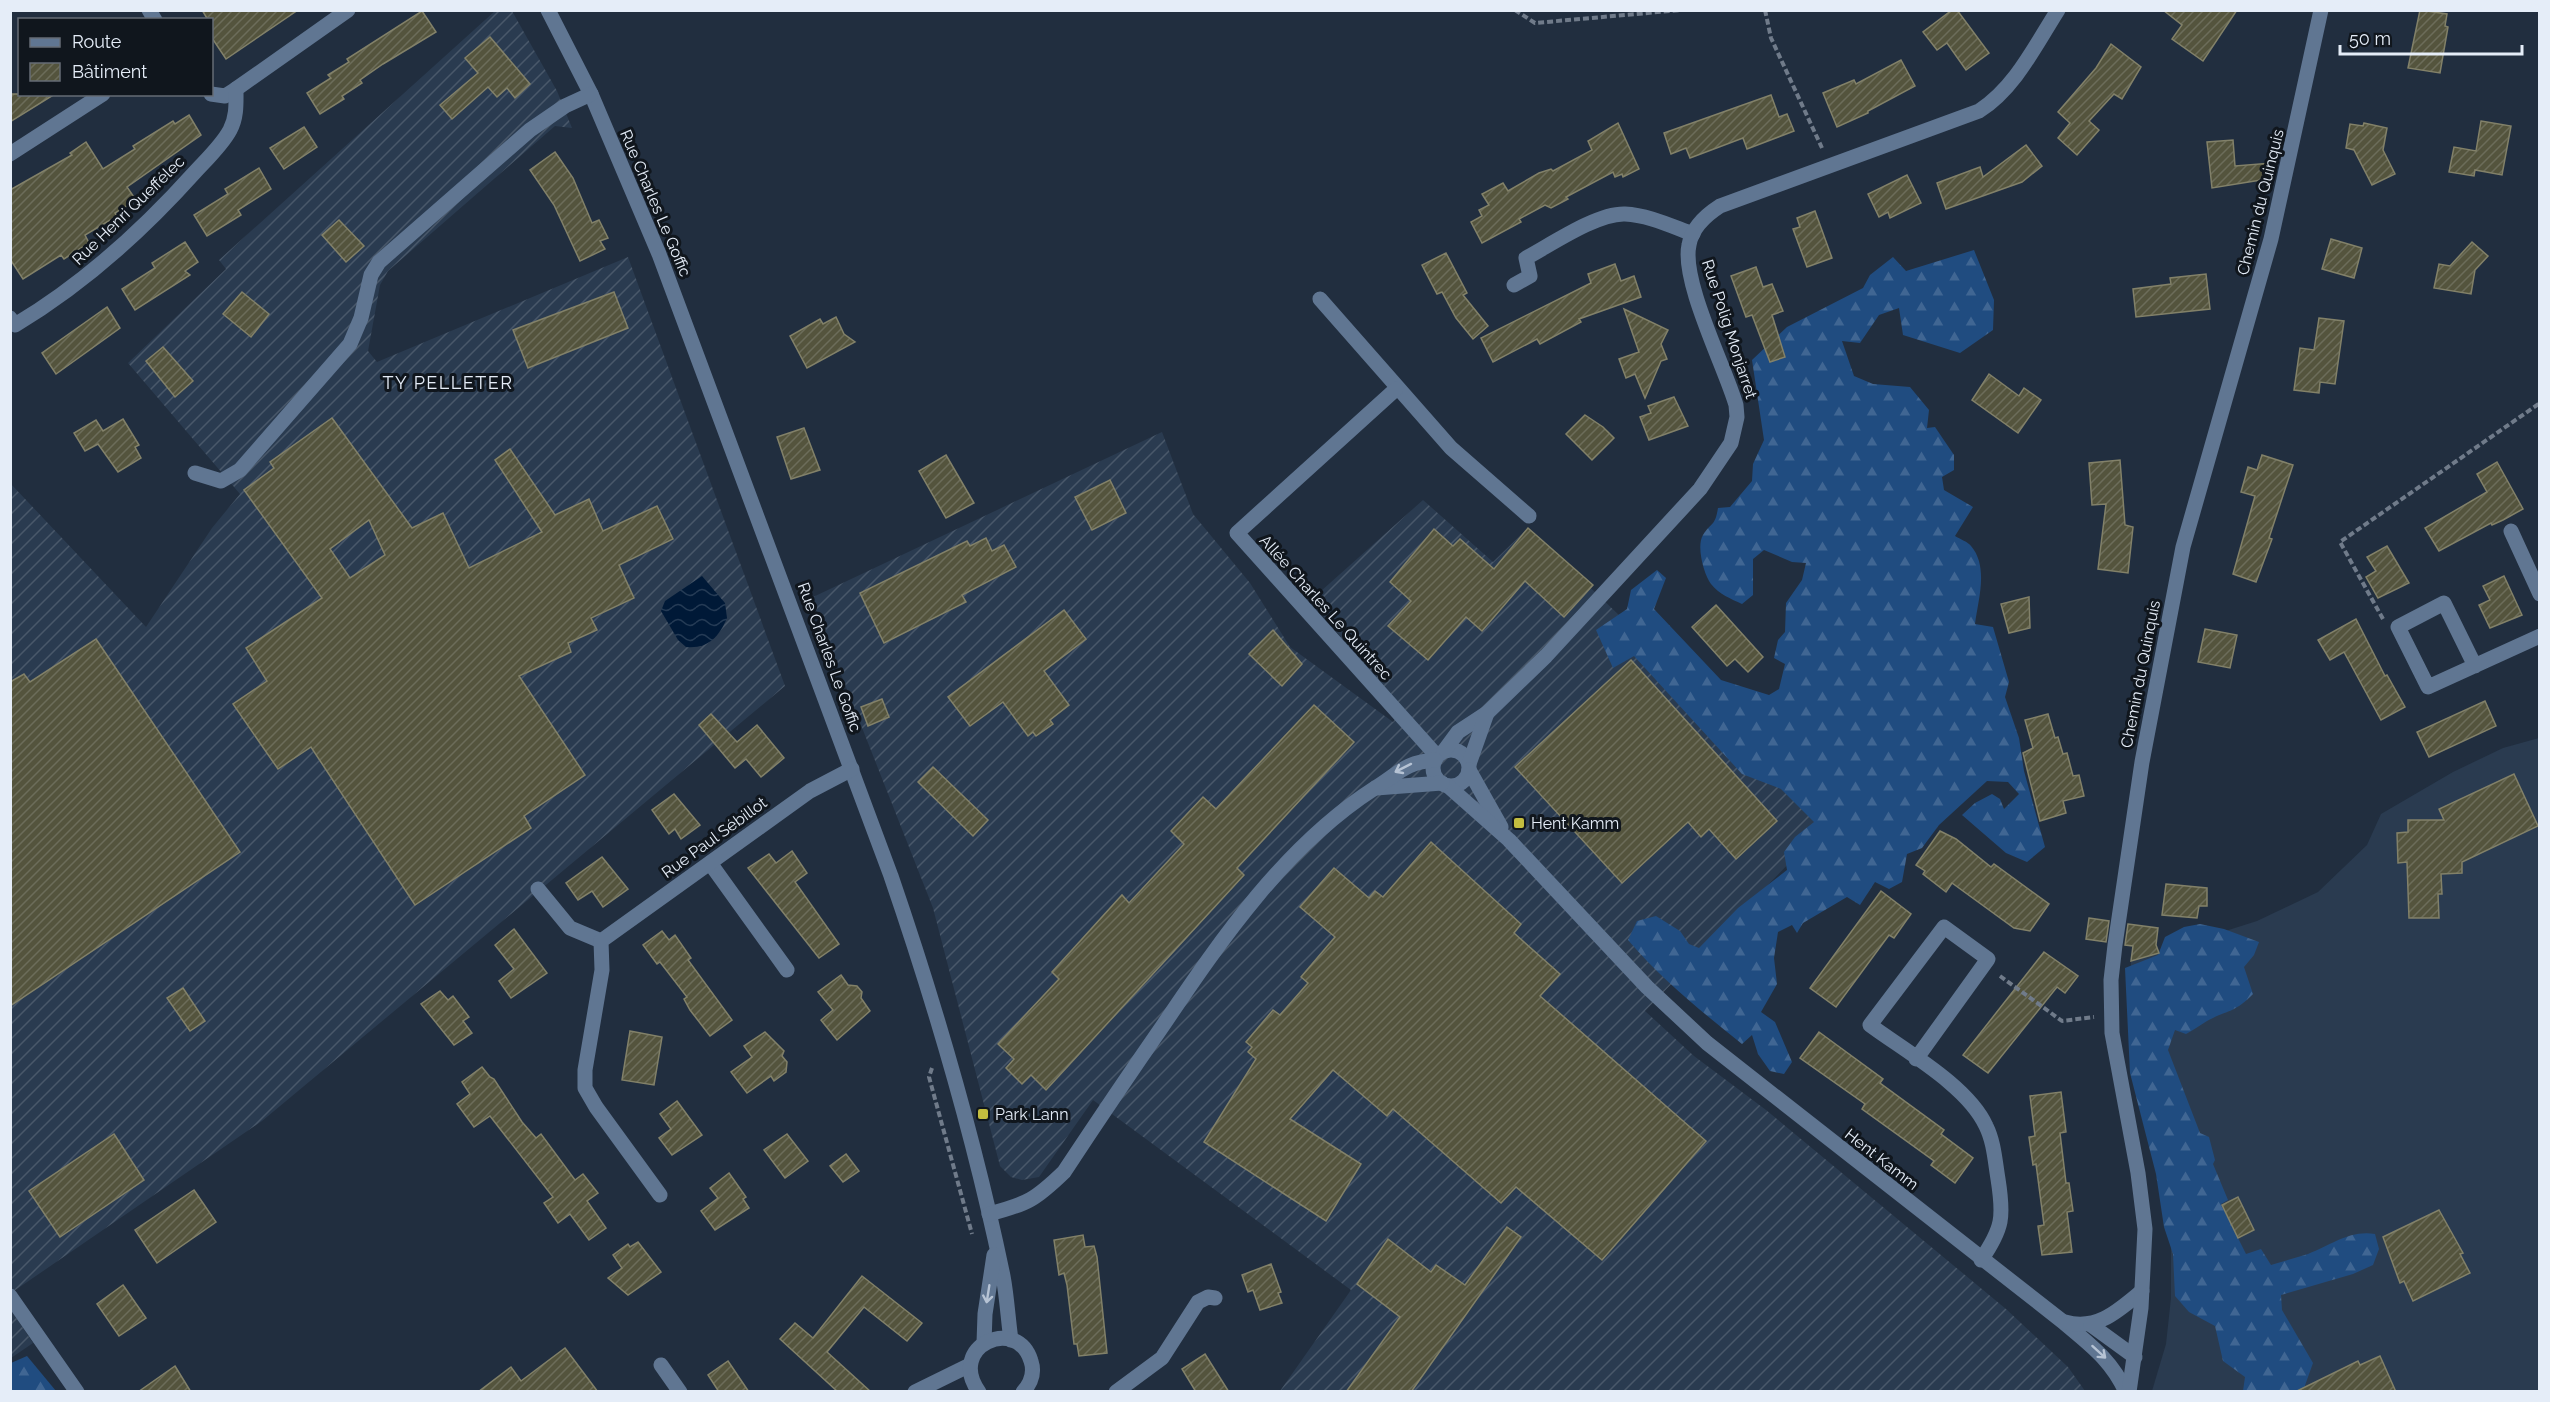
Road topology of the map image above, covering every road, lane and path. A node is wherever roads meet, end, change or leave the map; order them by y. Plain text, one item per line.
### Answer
1 (348, 10) edge
2 (548, 10) edge
3 (1515, 10) edge
4 (1682, 10) edge
5 (1765, 10) edge
6 (2058, 10) edge
7 (2321, 10) edge
8 (236, 89) junction
9 (213, 94) edge
10 (591, 94) junction
11 (100, 96) edge
12 (10, 154) edge
13 (1821, 167) junction
14 (1693, 234) junction
15 (1514, 285) dead end
16 (1320, 299) dead end
17 (10, 318) edge
18 (1396, 389) junction
19 (2540, 403) edge
20 (195, 473) dead end
21 (1528, 516) dead end
22 (2511, 531) dead end
23 (2540, 594) edge
24 (2398, 627) junction
25 (2540, 636) edge
26 (2475, 666) junction
27 (1487, 713) junction
28 (1439, 756) junction
29 (1469, 767) junction
30 (852, 769) junction
31 (1445, 784) junction
32 (1376, 788) junction
33 (1509, 840) junction
34 (710, 863) junction
35 (538, 889) dead end
36 (601, 941) junction
37 (1984, 965) junction
38 (787, 970) dead end
39 (2110, 1016) junction
40 (1916, 1059) junction
41 (660, 1195) dead end
42 (989, 1214) junction
43 (996, 1246) junction
44 (1981, 1260) junction
45 (2142, 1291) junction
46 (10, 1296) edge
47 (1215, 1298) dead end
48 (2062, 1321) junction
49 (2091, 1325) junction
50 (1011, 1340) junction
51 (984, 1343) junction
52 (2135, 1357) junction
53 (661, 1365) dead end
54 (970, 1365) junction
55 (1029, 1388) edge
56 (77, 1392) edge
57 (680, 1392) edge
58 (915, 1392) edge
59 (979, 1392) edge
60 (1116, 1392) edge
61 (2128, 1392) edge

1 - 8 street
2 - 10 street, Rue Charles Le Goffic
3 - 4 path
5 - 13 path
6 - 13 street
7 - 39 street, Chemin du Quinquis
8 - 9 street
8 - 17 street, Rue Henri Queffélec
10 - 20 street
10 - 30 street, Rue Charles Le Goffic
11 - 12 street
13 - 14 street
14 - 15 street
14 - 27 street, Rue Polig Monjarret
16 - 18 street
18 - 21 street
18 - 28 street, Allée Charles Le Quintrec
19 - 24 path
22 - 23 street
24 - 26 street
24 - 26 street
25 - 26 street
27 - 28 street, Rue Polig Monjarret
27 - 29 street, Rue Polig Monjarret
28 - 29 street
28 - 31 street
28 -> 32 street
29 - 31 street
29 - 33 street, Hent Kamm
30 - 34 street, Rue Paul Sébillot
30 - 42 street, Rue Charles Le Goffic
31 - 32 street
31 - 33 street, Hent Kamm
32 - 42 street
33 - 44 street, Hent Kamm
34 - 36 street, Rue Paul Sébillot
34 - 38 street
35 - 36 street
36 - 41 street
37 - 39 path
37 - 40 street
37 - 40 street
39 - 45 street, Chemin du Quinquis
40 - 44 street
42 - 43 street, Rue Charles Le Goffic
43 - 50 street, Rue Charles Le Goffic
43 -> 51 street, Rue Charles Le Goffic
44 - 48 street, Hent Kamm
45 - 49 street
45 - 52 street, Chemin du Quinquis
46 - 56 street
47 - 60 street
48 - 49 street, Hent Kamm
48 -> 61 street, Hent Kamm
49 - 52 street, Hent Kamm
50 - 51 street
50 - 55 street
51 - 54 street
52 - 61 street, Chemin du Quinquis
53 - 57 street
54 - 58 street
54 - 59 street

